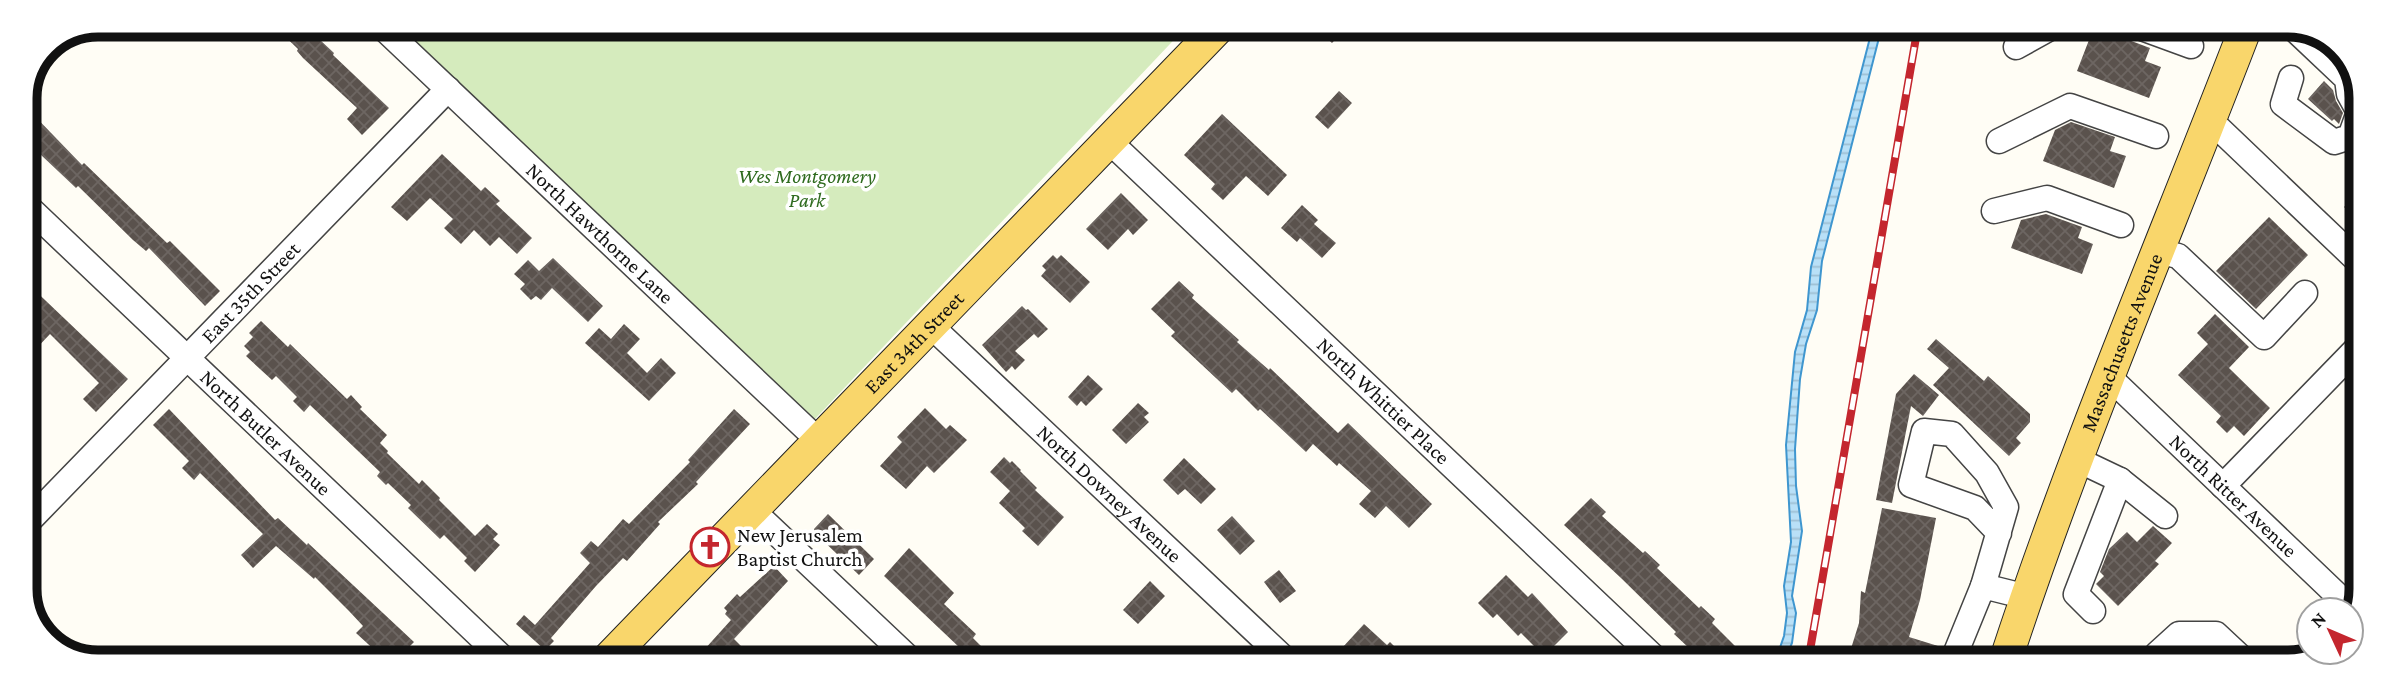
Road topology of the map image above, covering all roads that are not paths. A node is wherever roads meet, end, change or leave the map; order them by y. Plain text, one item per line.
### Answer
1 (393, 37) edge
2 (1209, 37) edge
3 (2034, 37) edge
4 (2166, 37) edge
5 (2242, 37) edge
6 (2304, 39) edge
7 (2191, 46) dead end
8 (2016, 47) dead end
9 (2291, 78) dead end
10 (2346, 78) edge
11 (448, 89) junction
12 (2210, 120) junction
13 (2156, 136) dead end
14 (2349, 137) edge
15 (1109, 141) junction
16 (1999, 141) dead end
17 (1994, 211) dead end
18 (37, 216) edge
19 (2121, 225) dead end
20 (2158, 251) junction
21 (2349, 253) edge
22 (2305, 293) dead end
23 (931, 326) junction
24 (2349, 356) edge
25 (187, 358) junction
26 (2109, 377) junction
27 (819, 441) junction
28 (2078, 460) junction
29 (2120, 480) junction
30 (2223, 486) junction
31 (751, 509) junction
32 (37, 513) edge
33 (2165, 516) dead end
34 (1999, 533) dead end
35 (1983, 586) junction
36 (2338, 596) edge
37 (2027, 597) junction
38 (2093, 611) dead end
39 (494, 650) edge
40 (616, 650) edge
41 (900, 650) edge
42 (1275, 650) edge
43 (1646, 650) edge
44 (1957, 650) edge
45 (2009, 650) edge
46 (2161, 650) edge
47 (2233, 650) edge

1 - 11 street, North Hawthorne Lane
2 - 15 main road, East 34th Street
3 - 8 street
4 - 7 street
5 - 12 main road, Massachusetts Avenue
6 - 10 street
9 - 14 street
11 - 25 street, East 35th Street
11 - 27 street, North Hawthorne Lane
12 - 20 main road, Massachusetts Avenue
12 - 21 street
13 - 16 street
15 - 23 main road, East 34th Street
15 - 43 street, North Whittier Place
17 - 19 street
18 - 25 street, North Butler Avenue
20 - 22 street
20 - 26 main road, Massachusetts Avenue
23 - 27 main road, East 34th Street
23 - 42 street, North Downey Avenue
24 - 30 street
25 - 32 street, East 35th Street
25 - 39 street, North Butler Avenue
26 - 28 main road, Massachusetts Avenue
26 - 30 street, North Ritter Avenue
27 - 31 main road, East 34th Street
28 - 29 street
28 - 37 main road, Massachusetts Avenue
29 - 33 street
29 - 38 street
30 - 36 street, North Ritter Avenue
31 - 40 main road, East 34th Street
31 - 41 street
34 - 35 street
35 - 37 street
35 - 44 street
37 - 45 main road, Massachusetts Avenue
46 - 47 street

